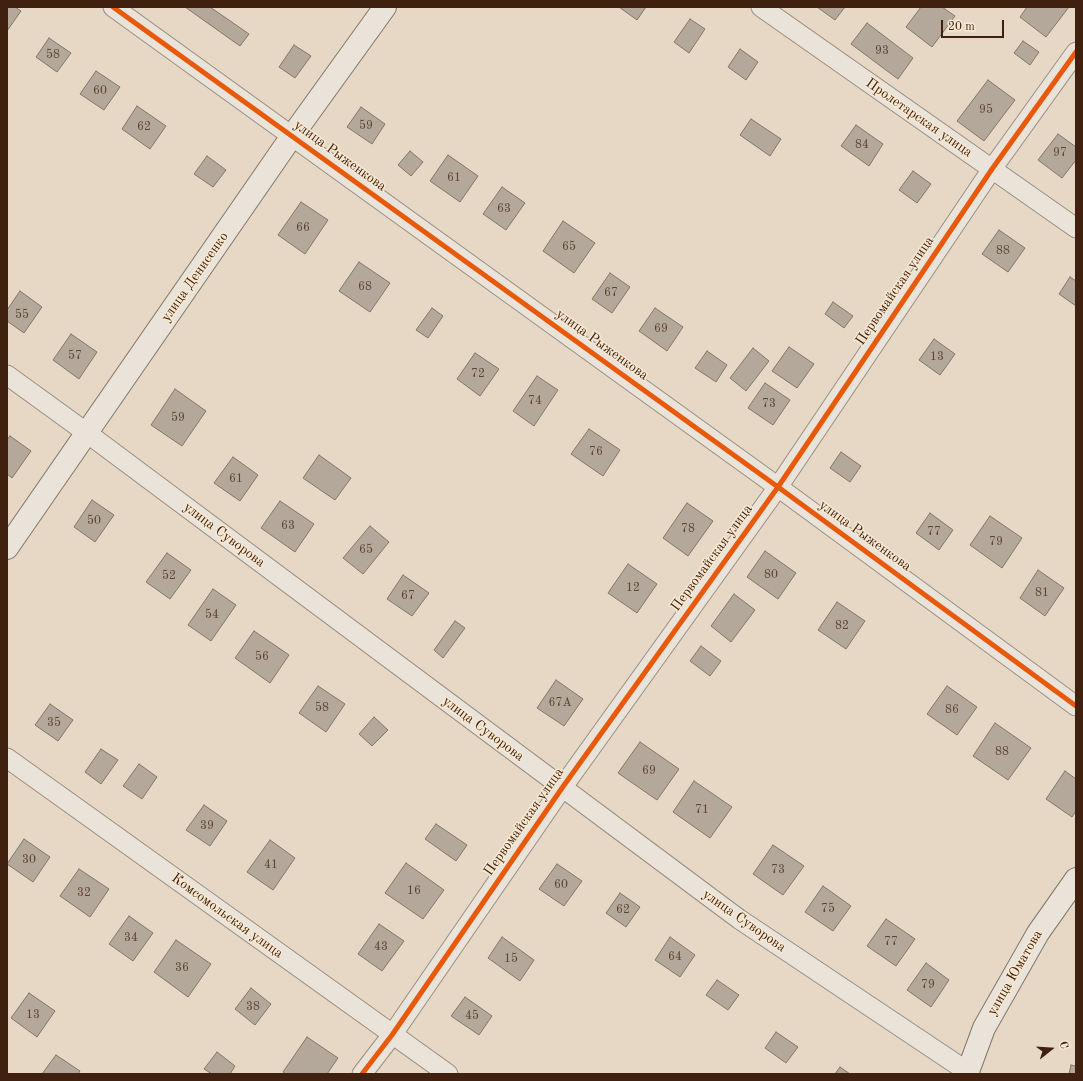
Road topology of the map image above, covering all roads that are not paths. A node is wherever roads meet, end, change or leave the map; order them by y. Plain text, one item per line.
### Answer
1 (113, 7) edge
2 (385, 7) edge
3 (761, 7) edge
4 (1076, 52) edge
5 (292, 136) junction
6 (992, 169) junction
7 (1076, 228) edge
8 (7, 375) edge
9 (87, 433) junction
10 (778, 487) junction
11 (7, 548) edge
12 (1076, 706) edge
13 (7, 758) edge
14 (562, 788) junction
15 (1076, 879) edge
16 (392, 1035) junction
17 (967, 1073) edge
18 (362, 1074) edge
19 (448, 1074) edge

1 - 5 street, улица Рыженкова
2 - 5 street, улица Денисенко
3 - 6 street, Пролетарская улица
4 - 6 street, Первомайская улица
5 - 9 street, улица Денисенко
5 - 10 street, улица Рыженкова
6 - 7 street, Пролетарская улица
6 - 10 street, Первомайская улица
8 - 9 street, улица Суворова
9 - 11 street, улица Денисенко
9 - 14 street, улица Суворова
10 - 12 street, улица Рыженкова
10 - 14 street, Первомайская улица
13 - 16 street, Комсомольская улица
14 - 16 street, Первомайская улица
14 - 17 street, улица Суворова
15 - 17 street, улица Юматова
16 - 18 street, Первомайская улица
16 - 19 street, Комсомольская улица

